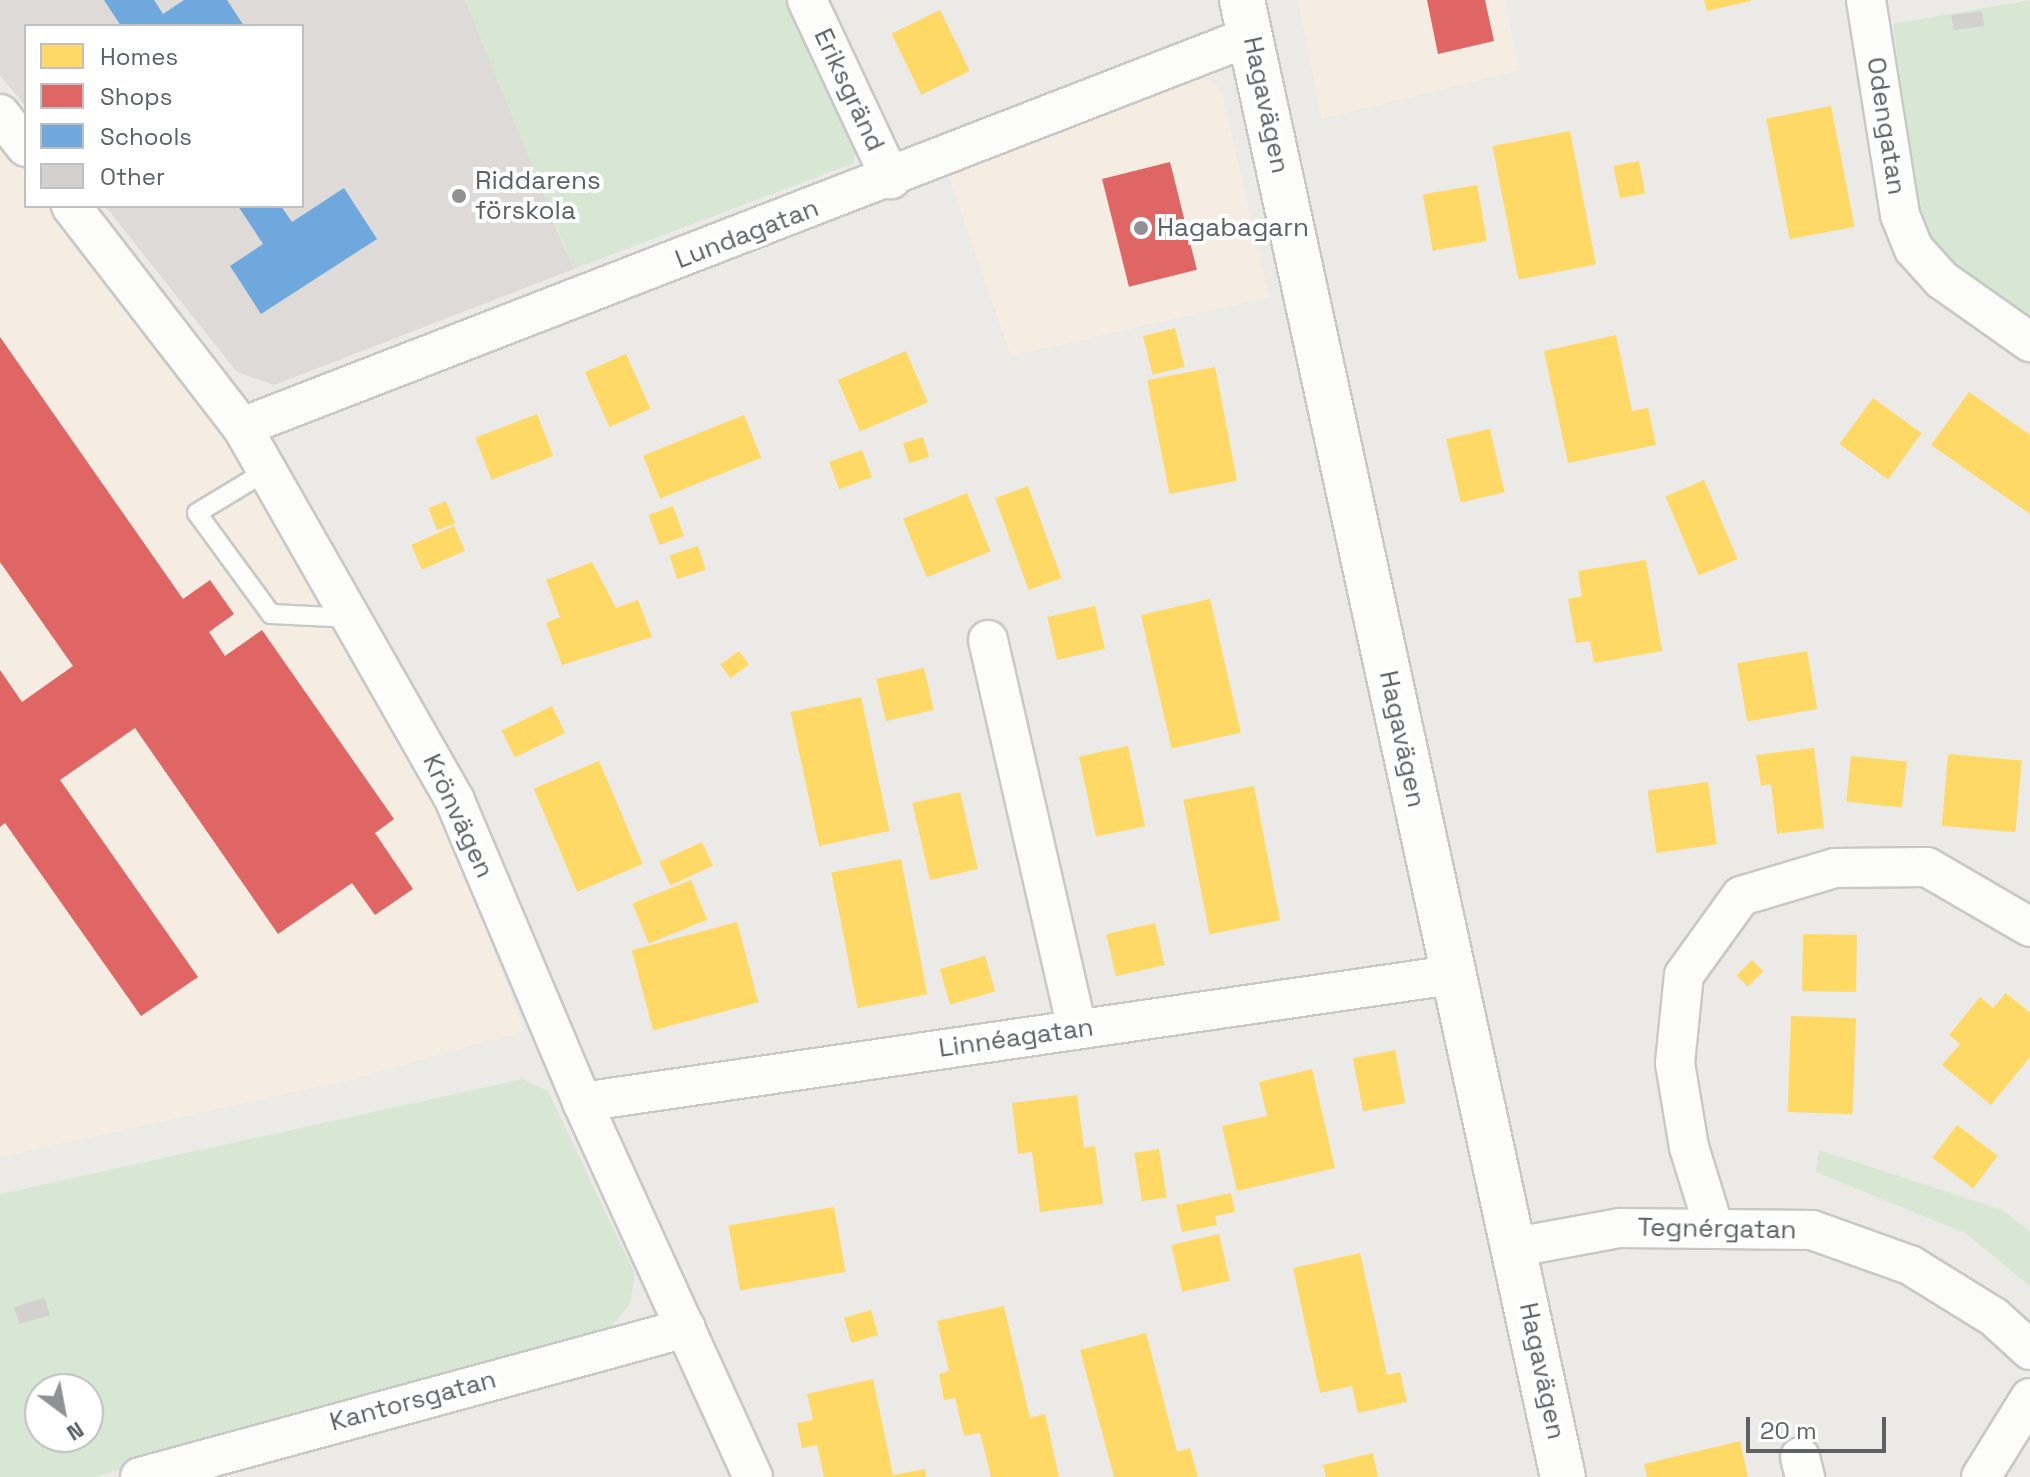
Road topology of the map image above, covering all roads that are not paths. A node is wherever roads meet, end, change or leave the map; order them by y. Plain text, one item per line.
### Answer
1 (807, 0) edge
2 (1866, 0) edge
3 (1247, 18) edge
4 (0, 114) edge
5 (24, 144) edge
6 (891, 179) junction
7 (73, 208) edge
8 (2030, 342) edge
9 (242, 427) junction
10 (268, 470) junction
11 (356, 618) junction
12 (988, 640) dead end
13 (2030, 927) edge
14 (1451, 975) junction
15 (1077, 1029) junction
16 (582, 1102) junction
17 (1713, 1225) junction
18 (1516, 1247) junction
19 (686, 1328) junction
20 (2030, 1350) edge
21 (2030, 1398) edge
22 (140, 1477) edge
23 (753, 1477) edge
24 (1563, 1477) edge
25 (1981, 1477) edge

1 - 6 street, Eriksgränd
2 - 8 street, Odengatan
3 - 6 street, Lundagatan
3 - 14 street, Hagavägen
4 - 5 street
6 - 9 street, Lundagatan
7 - 9 street, Krönvägen
9 - 10 street, Krönvägen
10 - 11 street, Krönvägen
10 - 11 lane
11 - 16 street, Krönvägen
12 - 15 street
13 - 17 street
14 - 15 street, Linnéagatan
14 - 18 street, Hagavägen
15 - 16 street, Linnéagatan
16 - 19 street, Krönvägen
17 - 18 street, Tegnérgatan
17 - 20 street, Tegnérgatan
18 - 24 street, Hagavägen
19 - 22 street, Kantorsgatan
19 - 23 street, Krönvägen
21 - 25 street

